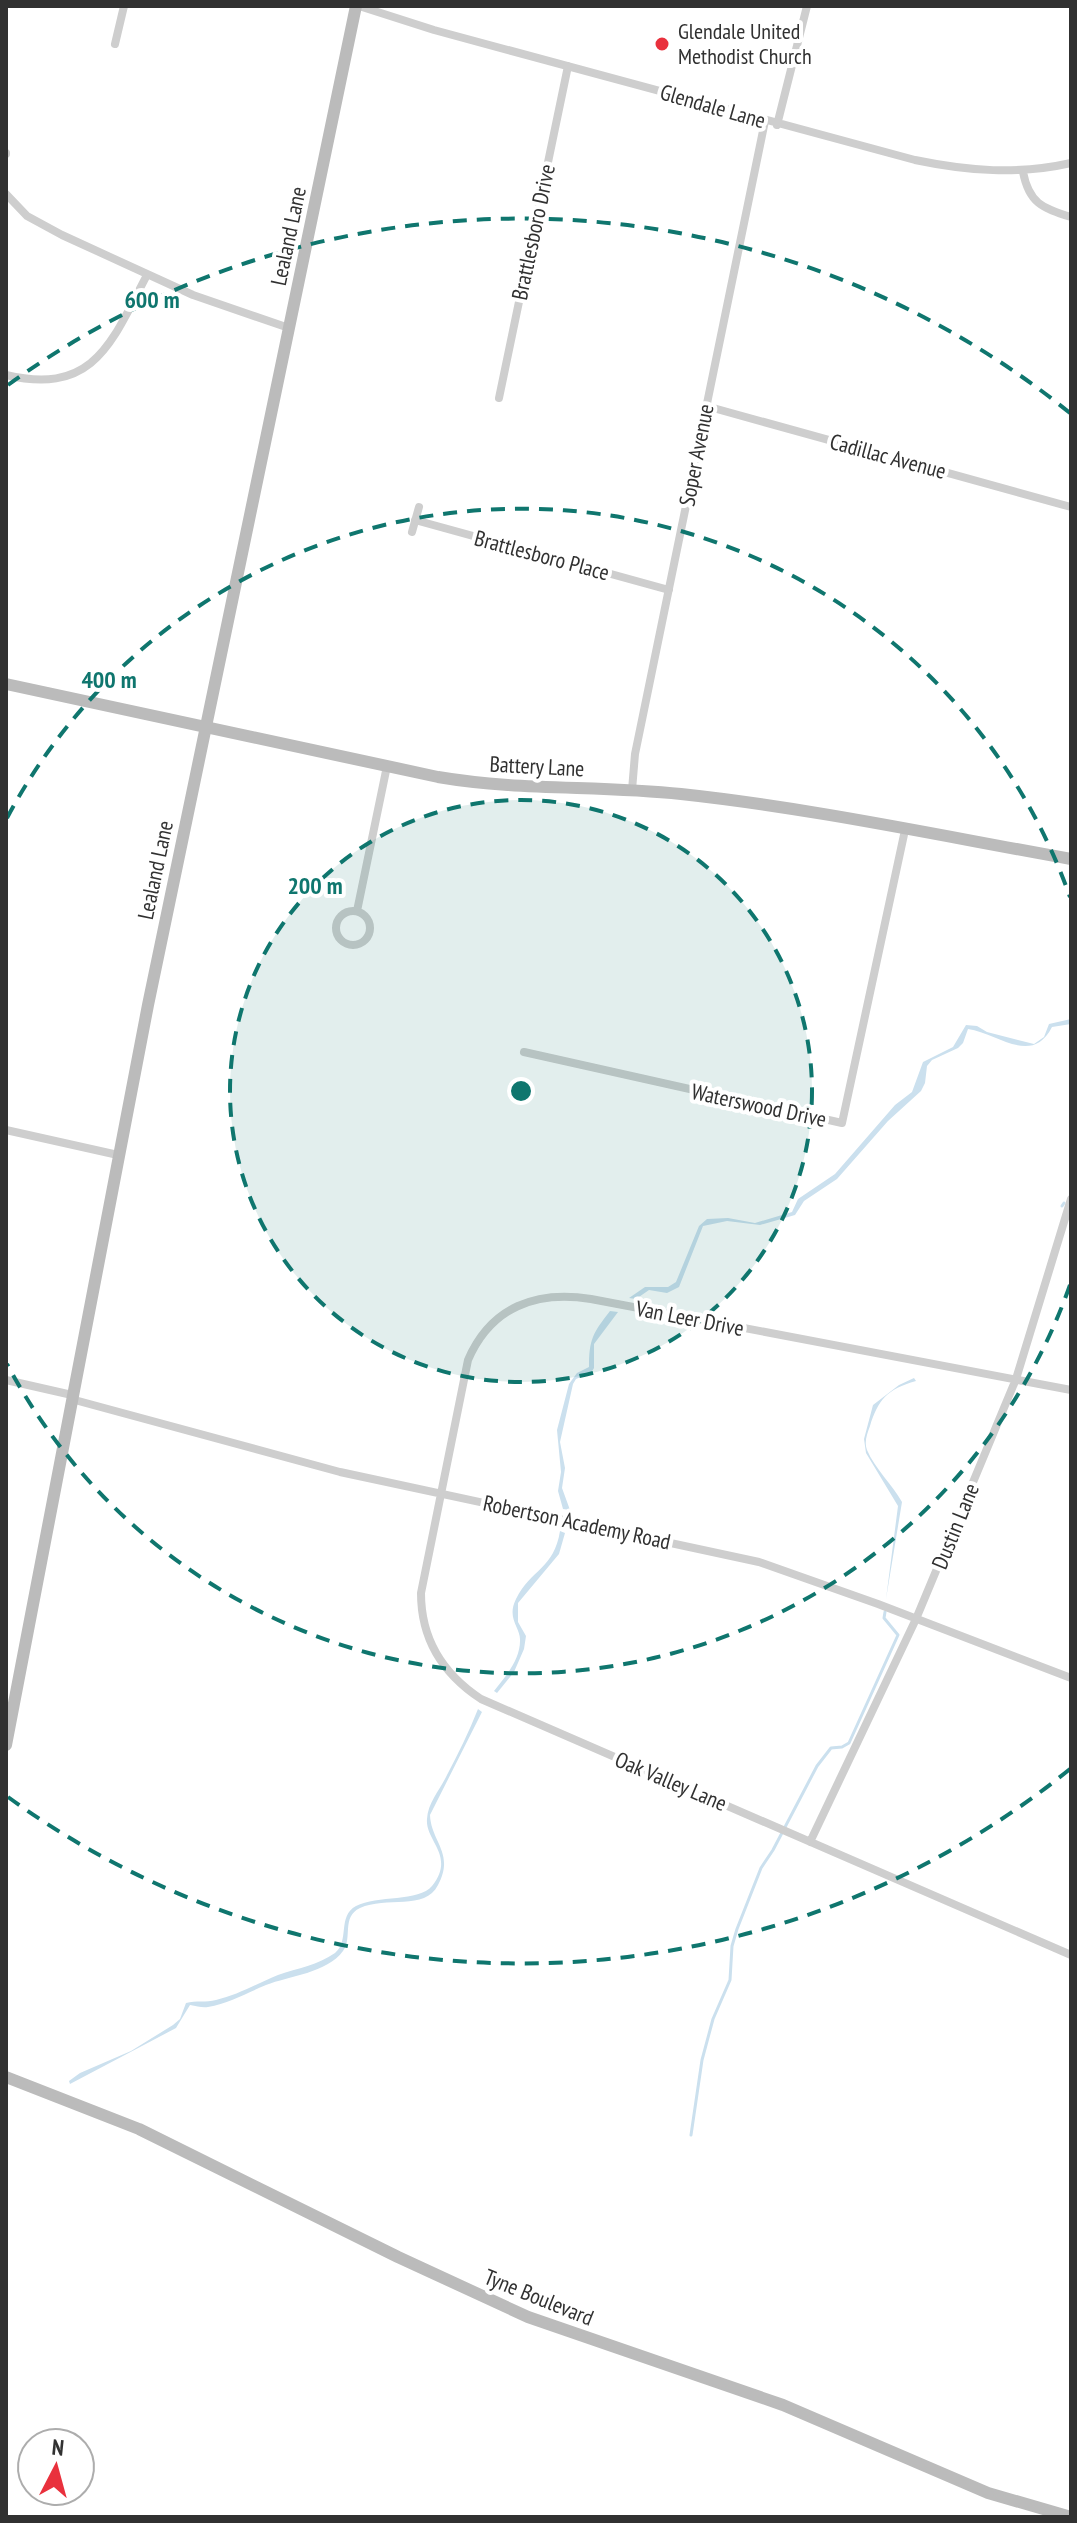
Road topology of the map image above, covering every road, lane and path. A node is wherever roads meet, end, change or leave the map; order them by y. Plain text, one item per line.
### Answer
1 (124, 6) edge
2 (358, 6) edge
3 (807, 6) edge
4 (115, 44) dead end
5 (568, 66) junction
6 (765, 121) junction
7 (777, 125) junction
8 (1071, 163) edge
9 (1023, 172) junction
10 (6, 194) edge
11 (1071, 217) edge
12 (147, 275) junction
13 (289, 328) junction
14 (6, 375) edge
15 (499, 398) dead end
16 (706, 406) junction
17 (419, 507) dead end
18 (1071, 507) edge
19 (415, 520) junction
20 (412, 532) dead end
21 (669, 590) junction
22 (6, 684) edge
23 (206, 728) junction
24 (387, 766) junction
25 (632, 790) junction
26 (905, 830) junction
27 (1071, 859) edge
28 (357, 911) junction
29 (524, 1052) dead end
30 (6, 1130) edge
31 (118, 1155) junction
32 (1071, 1199) edge
33 (1016, 1379) junction
34 (6, 1380) edge
35 (1071, 1390) edge
36 (72, 1397) junction
37 (439, 1493) junction
38 (916, 1619) junction
39 (1071, 1678) edge
40 (12, 1688) edge
41 (6, 1745) edge
42 (810, 1842) junction
43 (1071, 1955) edge
44 (6, 2077) edge
45 (1071, 2517) edge

1 - 4 street
2 - 5 street, Glendale Lane
2 - 13 street, Lealand Lane
3 - 7 street
5 - 6 street, Glendale Lane
5 - 15 street, Brattlesboro Drive
6 - 7 street, Glendale Lane
6 - 16 street, Soper Avenue
7 - 9 street, Glendale Lane
8 - 9 street, Glendale Lane
9 - 11 street
10 - 12 street
12 - 13 street
12 - 14 street
13 - 23 street, Lealand Lane
16 - 18 street, Cadillac Avenue
16 - 21 street, Soper Avenue
17 - 19 street
19 - 20 street
19 - 21 street, Brattlesboro Place
21 - 25 street, Soper Avenue
22 - 23 street, Battery Lane
23 - 24 street, Battery Lane
23 - 31 street, Lealand Lane
24 - 25 street, Battery Lane
24 - 28 street
25 - 26 street, Battery Lane
26 - 27 street, Battery Lane
26 - 29 street, Waterswood Drive
28 - 28 street
30 - 31 street
31 - 36 street, Lealand Lane
32 - 33 street, Dustin Lane
33 - 35 street, Van Leer Drive
33 - 37 street, Van Leer Drive
33 - 38 street, Dustin Lane
34 - 36 street, Robertson Academy Road
36 - 37 street, Robertson Academy Road
36 - 40 street, Lealand Lane
37 - 38 street, Robertson Academy Road
37 - 42 street, Oak Valley Lane
38 - 39 street, Robertson Academy Road
38 - 42 street, Dustin Lane
40 - 41 street, Lealand Lane
42 - 43 street, Oak Valley Lane
44 - 45 street, Tyne Boulevard

